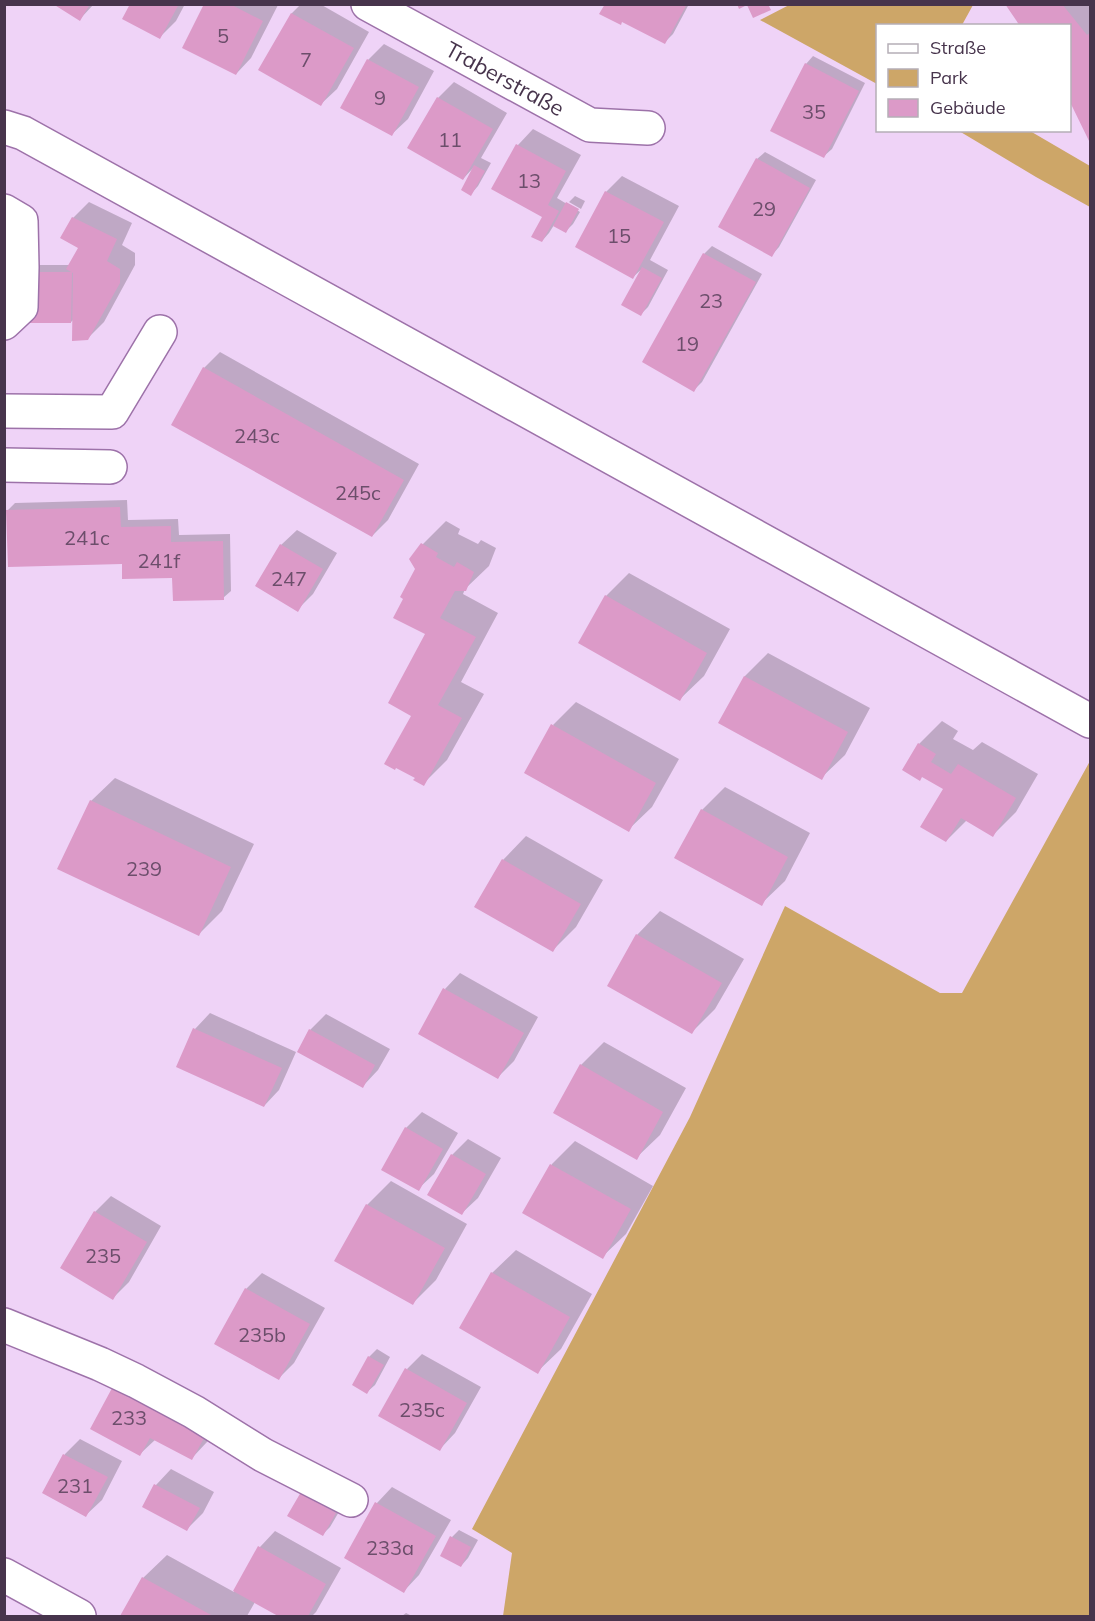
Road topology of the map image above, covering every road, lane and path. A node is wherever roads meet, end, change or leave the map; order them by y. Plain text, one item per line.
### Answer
1 (368, 4) edge
2 (4, 127) edge
3 (648, 128) dead end
4 (4, 211) edge
5 (4, 323) edge
6 (160, 332) dead end
7 (4, 411) edge
8 (4, 465) edge
9 (110, 467) dead end
10 (1090, 721) edge
11 (4, 1325) edge
12 (351, 1500) dead end
13 (4, 1575) edge
14 (80, 1617) edge

1 - 3 street, Traberstraße
2 - 10 street
4 - 5 street
6 - 7 street
8 - 9 street
11 - 12 street
13 - 14 street

